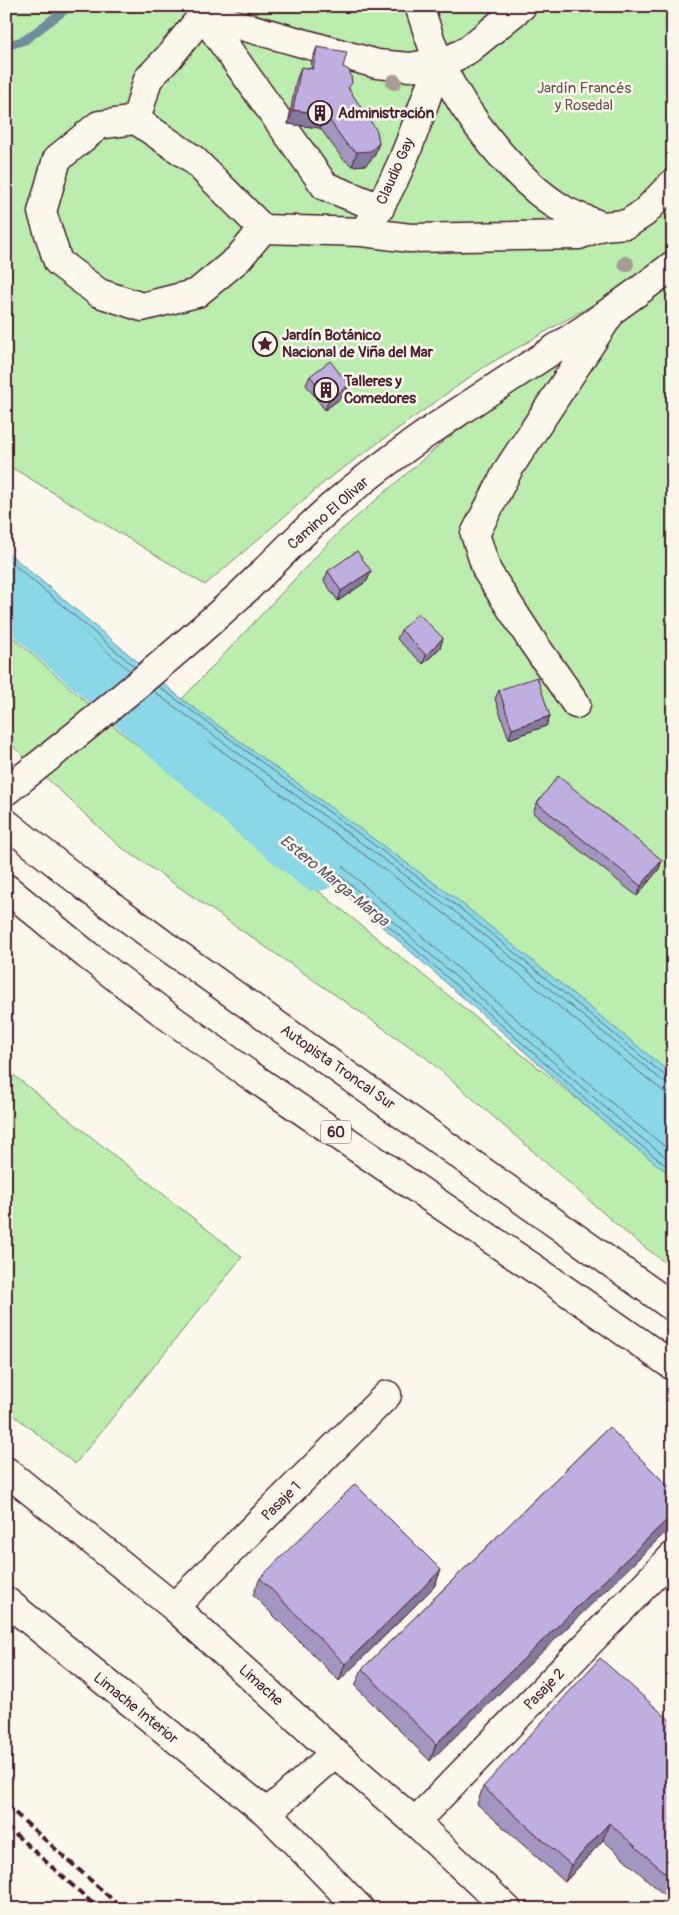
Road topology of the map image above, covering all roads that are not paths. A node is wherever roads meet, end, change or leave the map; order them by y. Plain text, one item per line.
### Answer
1 (419, 6) edge
2 (522, 6) edge
3 (205, 11) edge
4 (439, 62) junction
5 (136, 120) junction
6 (673, 183) edge
7 (380, 208) junction
8 (602, 226) junction
9 (263, 228) junction
10 (363, 232) junction
11 (673, 265) edge
12 (612, 311) junction
13 (576, 704) dead end
14 (6, 791) edge
15 (6, 823) edge
16 (6, 888) edge
17 (673, 1307) edge
18 (673, 1366) edge
19 (387, 1395) dead end
20 (6, 1471) edge
21 (673, 1556) edge
22 (6, 1601) edge
23 (174, 1607) junction
24 (335, 1753) junction
25 (267, 1813) junction
26 (414, 1822) junction
27 (360, 1909) edge
28 (507, 1909) edge

1 - 4 main road
2 - 4 main road
3 - 4 main road
3 - 5 main road
3 - 7 main road
4 - 7 main road, Claudio Gay
4 - 8 main road
5 - 9 main road
5 - 9 main road
6 - 8 main road
7 - 10 main road, Claudio Gay
8 - 10 main road
9 - 10 main road
11 - 12 main road, Camino El Olivar
12 - 13 main road
12 - 14 main road, Camino El Olivar
15 - 17 main road, Autopista Troncal Sur
16 - 18 main road, 60
19 - 23 main road, Pasaje 1
20 - 23 main road, Limache
21 - 26 main road, Pasaje 2
22 - 25 main road, Limache Interior
23 - 24 main road, Limache
24 - 25 main road
24 - 26 main road, Limache
25 - 27 main road, Limache Interior
26 - 28 main road, Limache

